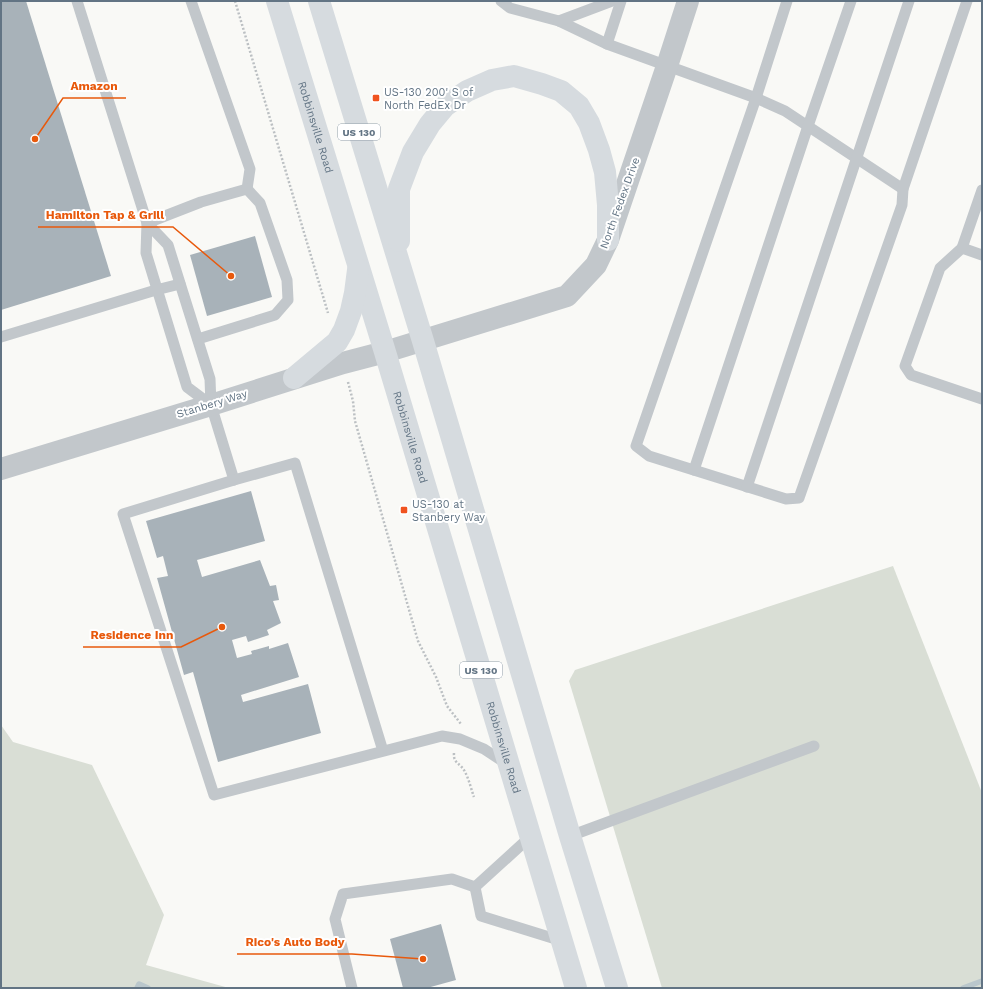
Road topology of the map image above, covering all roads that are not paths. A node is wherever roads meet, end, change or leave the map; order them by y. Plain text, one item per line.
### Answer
1 (77, 1) edge
2 (191, 1) edge
3 (277, 1) edge
4 (319, 1) edge
5 (501, 1) edge
6 (612, 1) edge
7 (621, 1) edge
8 (688, 1) edge
9 (787, 1) edge
10 (851, 1) edge
11 (909, 1) edge
12 (967, 1) edge
13 (559, 21) junction
14 (607, 44) junction
15 (667, 66) junction
16 (756, 98) junction
17 (808, 126) junction
18 (856, 158) junction
19 (247, 189) junction
20 (903, 189) junction
21 (982, 190) edge
22 (147, 222) junction
23 (608, 240) junction
24 (962, 248) junction
25 (982, 255) edge
26 (398, 262) junction
27 (358, 265) junction
28 (180, 284) junction
29 (156, 290) junction
30 (1, 337) edge
31 (198, 339) junction
32 (423, 341) junction
33 (385, 352) junction
34 (294, 378) junction
35 (982, 399) edge
36 (210, 405) junction
37 (1, 469) edge
38 (694, 470) junction
39 (234, 480) junction
40 (747, 487) junction
41 (814, 746) dead end
42 (383, 751) junction
43 (510, 766) junction
44 (532, 836) junction
45 (570, 836) junction
46 (475, 887) junction
47 (562, 941) junction
48 (352, 988) edge
49 (576, 988) edge
50 (617, 988) edge

1 - 22 lane
2 - 19 lane
3 - 27 highway, Robbinsville Road / US 130
4 - 26 highway, US 130
5 - 13 lane
6 - 13 lane
7 - 14 lane
8 - 15 street, North Fedex Drive
9 - 16 lane
10 - 17 lane
11 - 18 lane
12 - 20 lane
13 - 14 lane
14 - 15 lane
15 - 16 lane
15 - 23 street, North Fedex Drive
16 - 17 lane
16 - 38 lane
17 - 18 lane
17 - 38 lane
18 - 20 lane
18 - 40 lane
19 - 22 lane
19 - 31 lane
20 - 40 lane
21 - 24 lane
22 - 28 lane
22 - 29 lane
23 - 26 highway
23 - 32 street, North Fedex Drive
24 - 25 lane
24 - 35 lane
26 - 32 highway, US 130
27 - 33 highway, Robbinsville Road / US 130
27 - 34 highway
28 - 29 lane
28 - 31 lane
29 - 30 lane
29 - 36 lane
31 - 36 lane
32 - 33 street, Stanbery Way
32 - 45 highway, US 130
33 - 34 street, Stanbery Way
33 - 43 highway, Robbinsville Road / US 130
34 - 36 street, Stanbery Way
36 - 37 street, Stanbery Way
36 - 39 lane
38 - 40 lane
39 - 42 lane
39 - 42 lane
41 - 45 lane
42 - 43 lane
43 - 44 highway, Robbinsville Road / US 130
44 - 46 lane
44 - 47 highway, Robbinsville Road / US 130
45 - 50 highway, US 130
46 - 47 lane
46 - 48 lane
47 - 49 highway, Robbinsville Road / US 130

